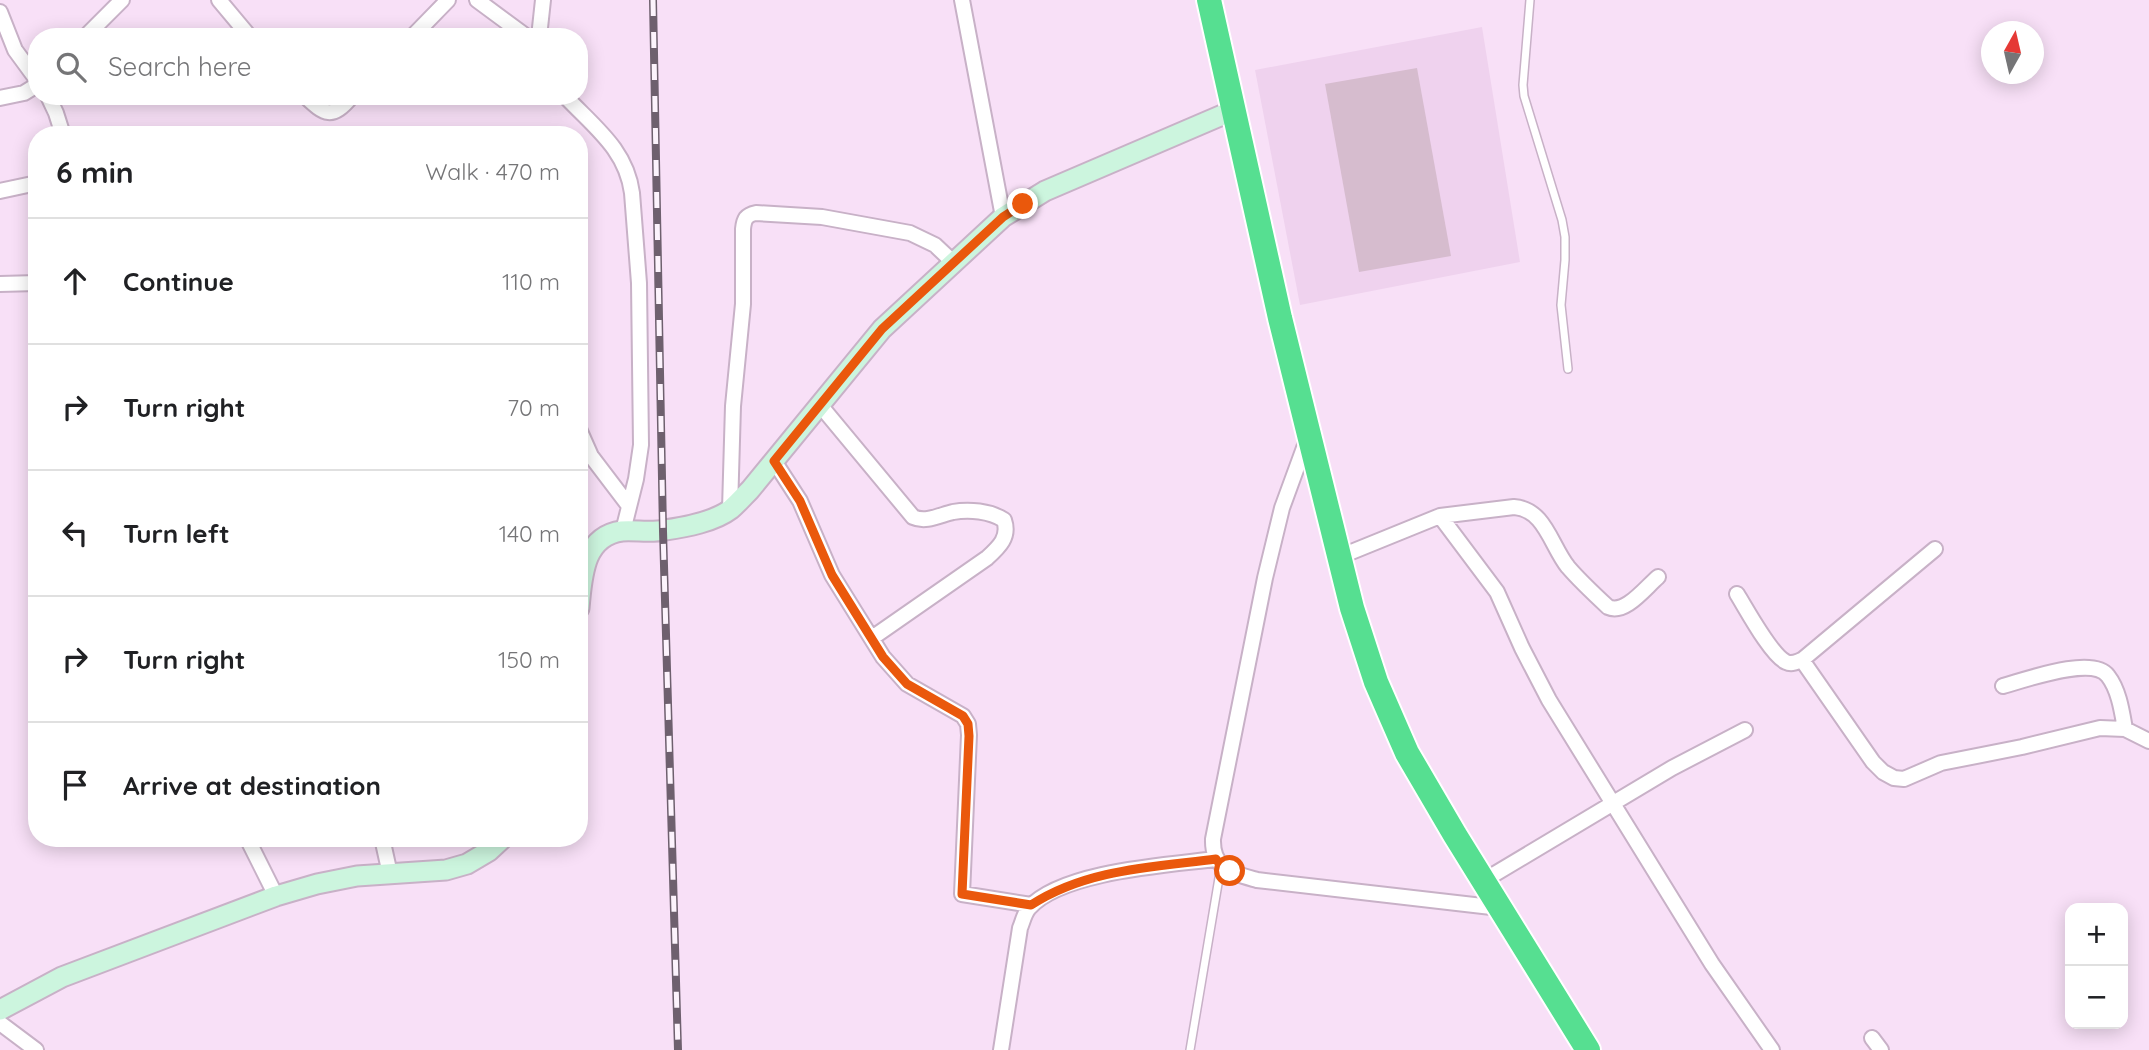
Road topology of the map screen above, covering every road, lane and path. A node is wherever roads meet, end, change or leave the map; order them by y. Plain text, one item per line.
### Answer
1 (219, 0) edge
2 (447, 0) edge
3 (477, 0) edge
4 (543, 0) edge
5 (962, 0) edge
6 (1209, 0) edge
7 (1530, 0) edge
8 (113, 3) edge
9 (0, 12) edge
10 (92, 28) edge
11 (242, 28) edge
12 (421, 28) edge
13 (515, 28) edge
14 (540, 28) edge
15 (28, 68) edge
16 (28, 91) edge
17 (0, 98) edge
18 (52, 105) edge
19 (314, 105) edge
20 (344, 105) edge
21 (574, 105) edge
22 (1234, 110) junction
23 (62, 126) edge
24 (28, 185) edge
25 (0, 191) edge
26 (1003, 217) junction
27 (954, 263) junction
28 (28, 283) edge
29 (0, 284) edge
30 (1567, 369) dead end
31 (820, 405) junction
32 (1309, 434) junction
33 (588, 449) edge
34 (774, 461) junction
35 (629, 506) junction
36 (730, 509) junction
37 (1440, 516) junction
38 (624, 531) junction
39 (588, 549) edge
40 (1935, 549) dead end
41 (1339, 557) junction
42 (1658, 577) dead end
43 (1737, 594) dead end
44 (872, 638) junction
45 (1801, 660) junction
46 (2003, 686) dead end
47 (2124, 729) junction
48 (1745, 730) dead end
49 (2149, 741) edge
50 (1614, 804) junction
51 (252, 847) edge
52 (384, 847) edge
53 (493, 847) edge
54 (1219, 862) junction
55 (390, 874) junction
56 (1483, 881) junction
57 (276, 896) junction
58 (1031, 905) junction
59 (1500, 908) junction
60 (0, 1010) edge
61 (0, 1023) edge
62 (36, 1050) edge
63 (1001, 1050) edge
64 (1190, 1050) edge
65 (1588, 1050) edge
66 (1772, 1050) edge

1 - 11 street
2 - 12 street
3 - 13 street
4 - 14 street
5 - 26 street
6 - 22 highway
7 - 30 lane
8 - 10 street
9 - 15 street
16 - 17 street
18 - 23 street
19 - 20 street
21 - 35 street
22 - 26 street
22 - 32 highway
24 - 25 street
26 - 27 street
27 - 31 street
27 - 36 street
28 - 29 street
31 - 34 street
31 - 44 street
32 - 41 highway
32 - 54 street
33 - 35 street
34 - 36 street
34 - 44 street
35 - 38 street
36 - 38 street
37 - 41 street
37 - 42 street
37 - 50 street
38 - 39 street
40 - 45 street
41 - 56 highway
43 - 45 street
44 - 58 street
45 - 47 street
46 - 47 street
47 - 49 street
48 - 50 street
50 - 56 street
50 - 66 street
51 - 57 street
52 - 55 street
53 - 55 street
54 - 58 street
54 - 59 street
54 - 64 lane
55 - 57 street
56 - 59 highway
57 - 60 street
58 - 63 street
59 - 65 highway
61 - 62 street

